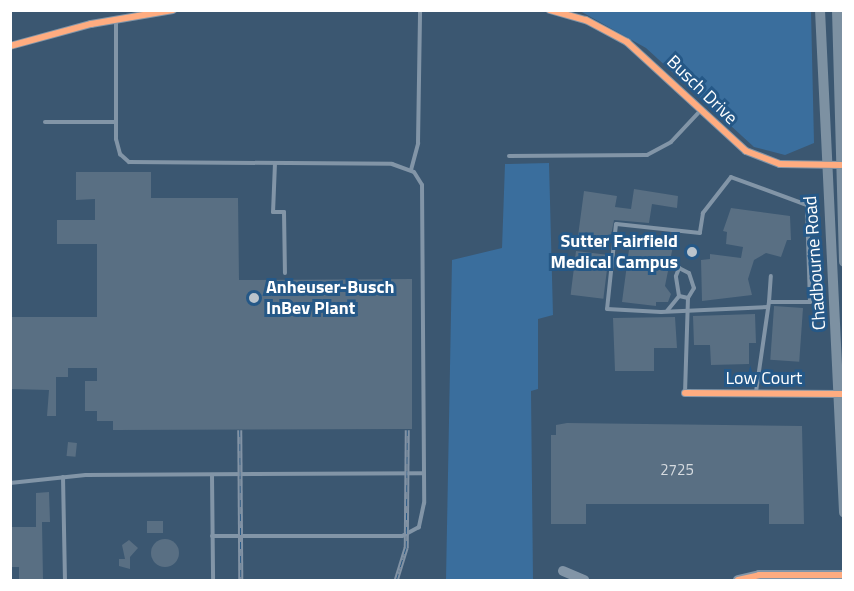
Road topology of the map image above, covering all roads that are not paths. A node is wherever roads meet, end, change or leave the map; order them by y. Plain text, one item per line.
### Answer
1 (173, 10) edge
2 (420, 10) edge
3 (550, 10) edge
4 (820, 10) edge
5 (837, 10) edge
6 (116, 19) junction
7 (10, 46) edge
8 (701, 110) junction
9 (45, 122) dead end
10 (116, 122) junction
11 (843, 127) edge
12 (508, 156) dead end
13 (275, 163) junction
14 (827, 165) junction
15 (842, 165) edge
16 (411, 170) junction
17 (843, 261) edge
18 (285, 273) dead end
19 (771, 276) dead end
20 (679, 296) junction
21 (688, 298) junction
22 (769, 304) junction
23 (667, 311) junction
24 (685, 311) junction
25 (685, 393) joint
26 (756, 393) junction
27 (841, 394) edge
28 (424, 473) junction
29 (212, 476) junction
30 (63, 477) junction
31 (10, 483) edge
32 (843, 512) edge
33 (213, 536) junction
34 (563, 571) dead end
35 (843, 575) edge
36 (65, 580) edge
37 (213, 580) edge
38 (584, 580) edge
39 (738, 580) edge

1 - 6 street
2 - 16 lane
3 - 8 street, Busch Drive
4 - 14 main road, Chadbourne Road
5 - 11 main road, Chadbourne Road
6 - 7 street
6 - 10 lane
8 - 12 lane
8 - 14 street, Busch Drive
9 - 10 lane
10 - 13 lane
11 - 15 main road, Chadbourne Road
13 - 16 lane
13 - 18 lane
14 - 15 street, Busch Drive
14 - 27 main road, Chadbourne Road
15 - 17 main road, Chadbourne Road
16 - 28 lane
19 - 22 lane
20 - 21 lane
20 - 21 lane
20 - 23 lane
21 - 24 lane
22 - 23 lane
22 - 24 lane
22 - 26 lane
23 - 24 lane
24 - 25 lane
25 - 26 street, Low Court
26 - 27 street, Low Court
27 - 32 main road, Chadbourne Road
28 - 29 lane
28 - 33 lane
29 - 30 lane
29 - 33 lane
30 - 31 lane
30 - 36 lane
33 - 37 lane
34 - 38 street
35 - 39 street

